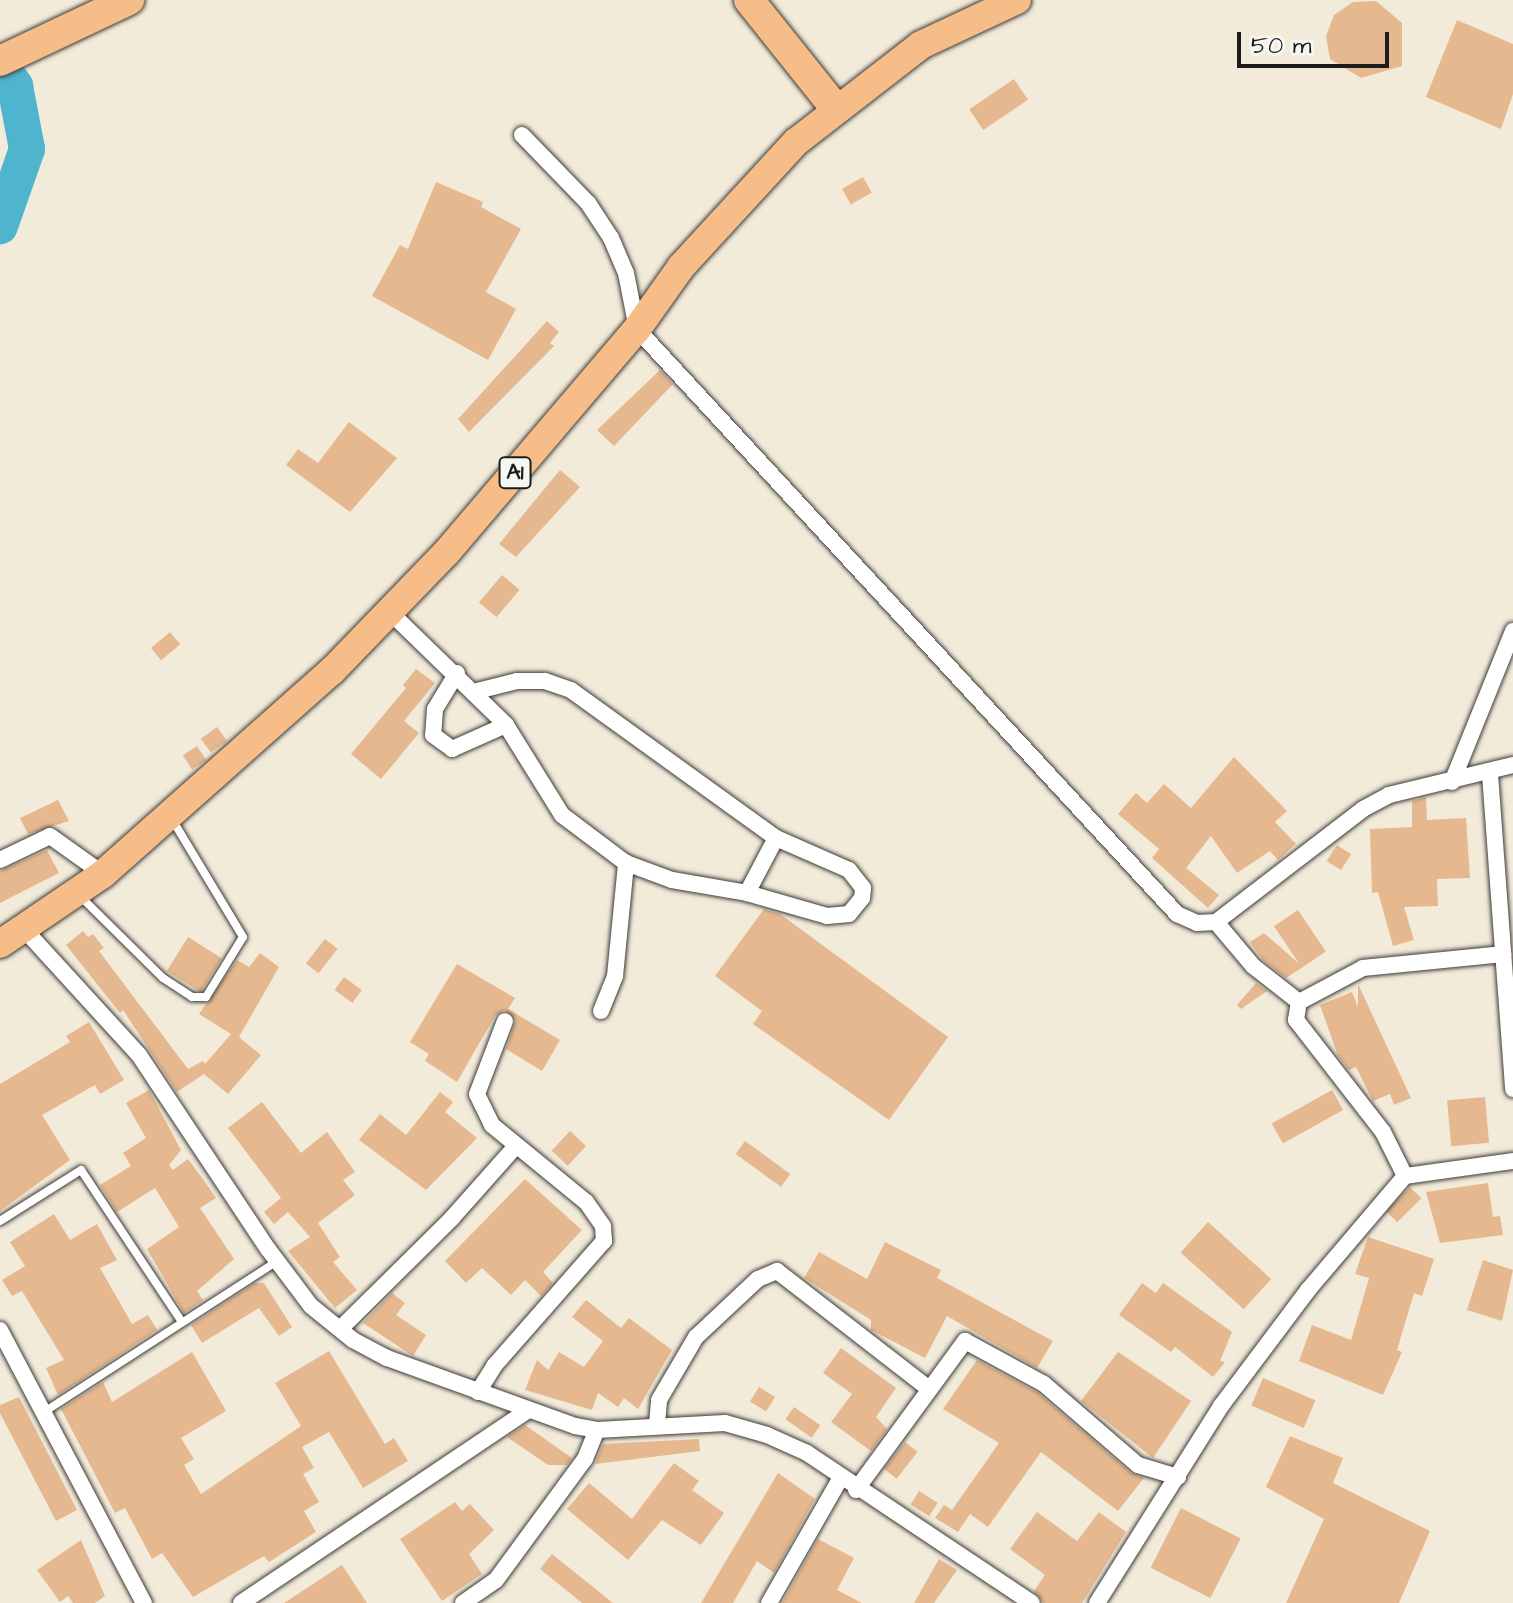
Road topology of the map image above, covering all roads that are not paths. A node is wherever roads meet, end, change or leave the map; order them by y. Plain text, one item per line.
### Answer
1 (129, 0) edge
2 (749, 0) edge
3 (1017, 0) edge
4 (8, 58) edge
5 (836, 109) junction
6 (522, 135) dead end
7 (637, 329) junction
8 (390, 612) junction
9 (1513, 631) edge
10 (457, 673) junction
11 (477, 691) junction
12 (506, 725) junction
13 (1513, 765) edge
14 (1490, 774) junction
15 (1452, 782) junction
16 (170, 816) junction
17 (776, 838) junction
18 (0, 860) edge
19 (626, 863) junction
20 (103, 874) junction
21 (76, 892) junction
22 (747, 893) junction
23 (1216, 922) junction
24 (11, 936) edge
25 (1503, 954) junction
26 (1299, 1002) junction
27 (601, 1011) dead end
28 (505, 1021) dead end
29 (1513, 1089) edge
30 (515, 1147) junction
31 (1513, 1161) edge
32 (1405, 1176) junction
33 (0, 1221) edge
34 (277, 1261) junction
35 (182, 1322) junction
36 (340, 1329) junction
37 (2, 1338) edge
38 (929, 1389) junction
39 (478, 1392) junction
40 (528, 1410) junction
41 (44, 1412) junction
42 (657, 1424) junction
43 (597, 1430) junction
44 (1178, 1477) junction
45 (840, 1479) junction
46 (856, 1490) junction
47 (144, 1603) edge
48 (241, 1603) edge
49 (463, 1603) edge
50 (769, 1603) edge
51 (1032, 1603) edge
52 (1097, 1603) edge

1 - 4 highway
2 - 5 highway
3 - 5 highway, A1
5 - 7 highway, A1
6 - 7 street
7 - 8 highway, A1
7 - 23 street
8 - 10 street
8 - 16 highway, A1
9 - 15 street
10 - 11 street
10 - 12 street
11 - 12 street
11 - 17 street
12 - 19 street
13 - 14 street
14 - 15 street
14 - 25 street
15 - 23 street
16 - 20 highway, A1
16 - 21 lane
17 - 22 street
17 - 22 street
18 - 20 street
19 - 22 street
19 - 27 street
20 - 21 highway, A1
21 - 24 highway, A1
23 - 26 street
24 - 34 street
25 - 26 street
25 - 29 street
26 - 32 street
28 - 30 street
30 - 36 street
30 - 39 street
31 - 32 street
32 - 44 street
33 - 35 lane
34 - 35 lane
34 - 36 street
35 - 41 lane
36 - 39 street
37 - 41 street
38 - 42 street
38 - 44 street
38 - 46 street
39 - 40 street
40 - 43 street
40 - 48 street
41 - 47 street
42 - 43 street
42 - 45 street
43 - 49 street
44 - 52 street
45 - 46 street
45 - 50 street
46 - 51 street

